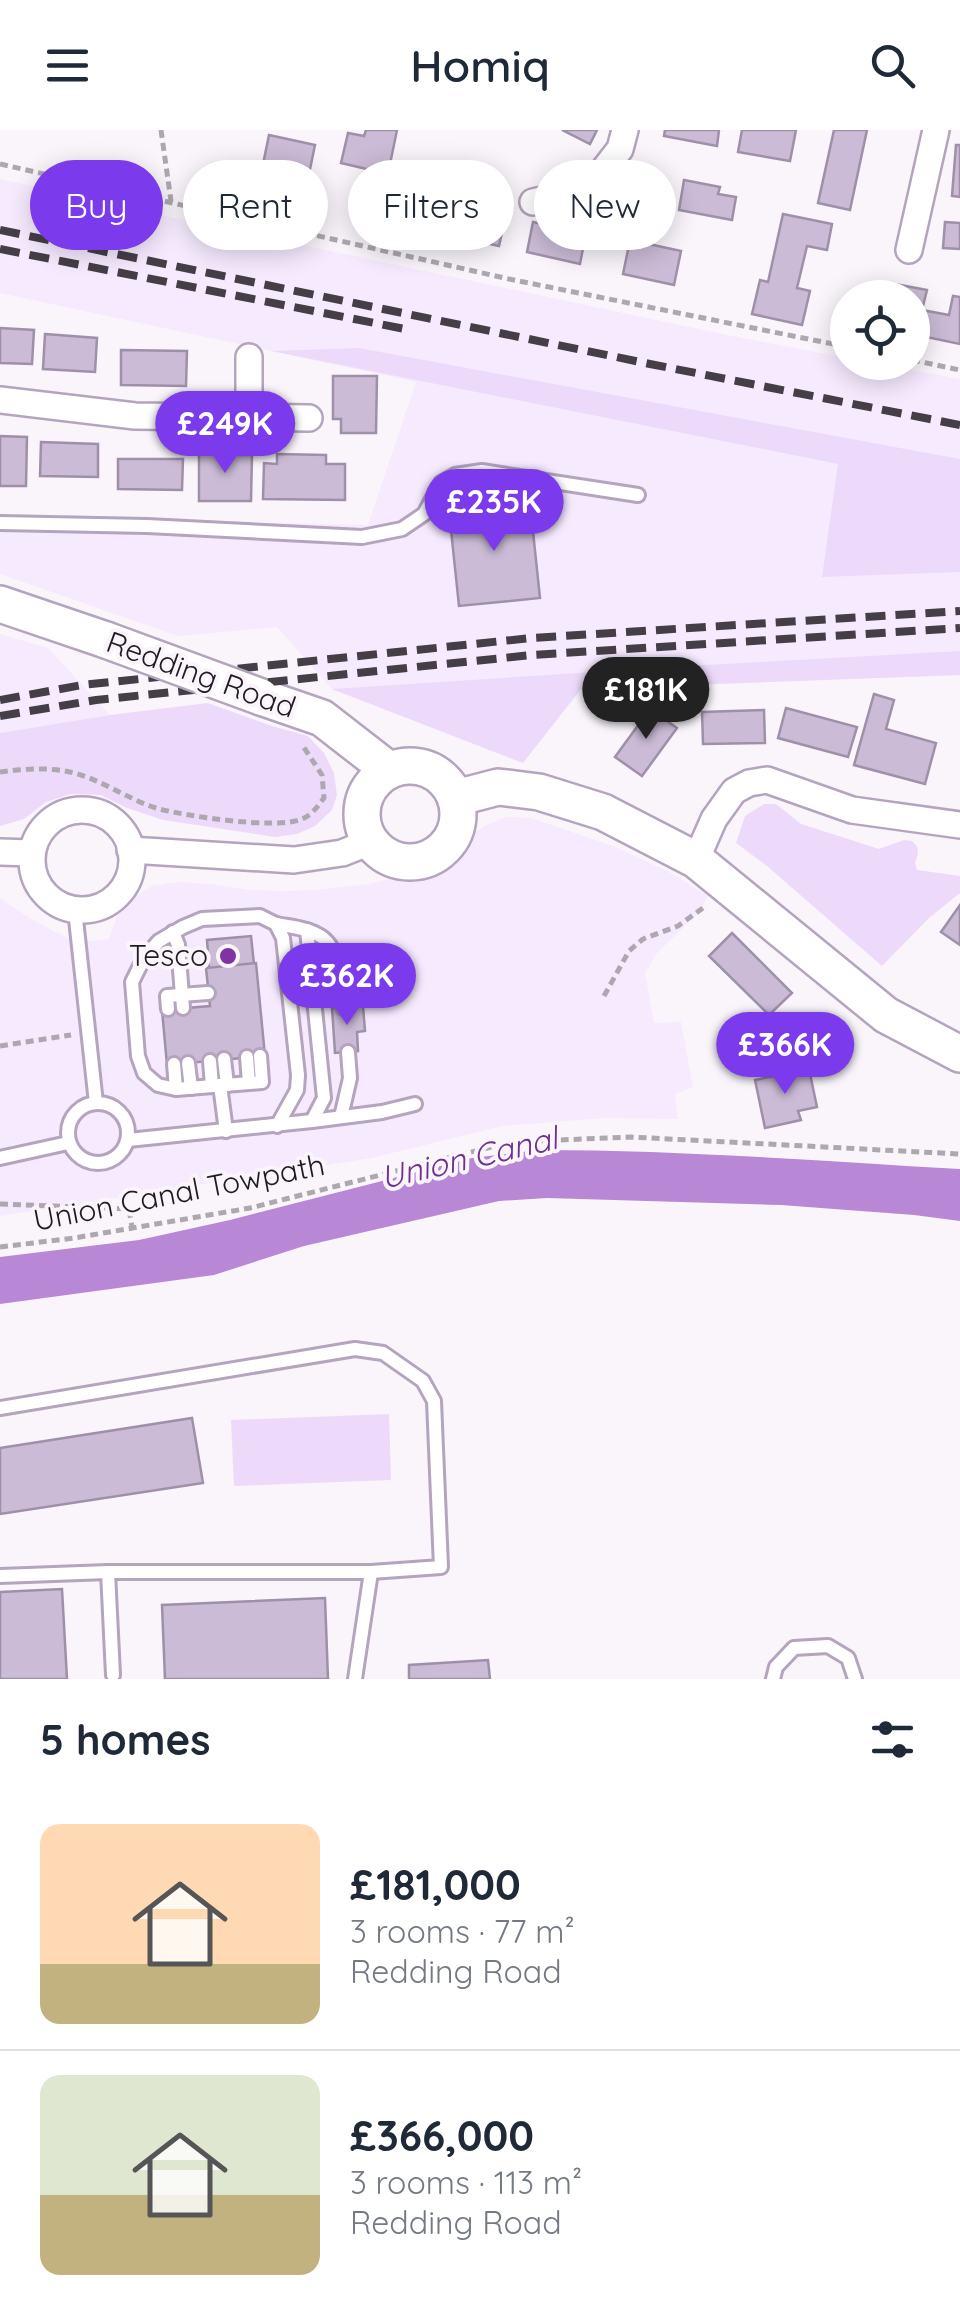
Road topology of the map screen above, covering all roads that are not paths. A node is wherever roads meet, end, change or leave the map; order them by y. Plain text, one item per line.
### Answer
1 (626, 130) edge
2 (936, 130) edge
3 (533, 202) dead end
4 (909, 250) dead end
5 (250, 357) dead end
6 (0, 400) edge
7 (249, 417) junction
8 (308, 418) dead end
9 (638, 496) dead end
10 (0, 523) edge
11 (0, 604) edge
12 (389, 770) junction
13 (456, 798) junction
14 (960, 825) edge
15 (370, 842) junction
16 (130, 850) junction
17 (0, 852) edge
18 (32, 853) junction
19 (696, 860) junction
20 (75, 910) junction
21 (276, 924) junction
22 (307, 930) junction
23 (173, 932) junction
24 (206, 997) dead end
25 (343, 1008) dead end
26 (348, 1052) dead end
27 (960, 1054) edge
28 (256, 1058) dead end
29 (217, 1060) dead end
30 (181, 1064) dead end
31 (220, 1085) junction
32 (183, 1088) junction
33 (96, 1103) junction
34 (415, 1104) dead end
35 (341, 1117) junction
36 (312, 1121) junction
37 (278, 1126) junction
38 (226, 1131) junction
39 (128, 1140) junction
40 (68, 1143) junction
41 (0, 1158) edge
42 (0, 1408) edge
43 (108, 1572) junction
44 (371, 1572) junction
45 (0, 1576) edge
46 (114, 1676) dead end
47 (354, 1679) edge
48 (773, 1679) edge
49 (855, 1679) edge

1 - 3 street
2 - 4 street
5 - 7 street
6 - 7 street
7 - 8 street
9 - 10 lane
11 - 12 main road, Redding Road, bridge
12 - 13 main road
12 - 15 main road
13 - 15 main road
13 - 19 main road
14 - 19 street
15 - 16 street
16 - 18 street
16 - 20 street
17 - 18 street
18 - 20 street
19 - 27 main road
20 - 33 lane
21 - 22 lane
21 - 23 lane
21 - 37 lane
22 - 25 lane
22 - 36 lane
23 - 24 lane
23 - 32 lane
26 - 35 lane
28 - 31 lane
29 - 31 lane
30 - 32 lane
31 - 32 lane
31 - 38 lane
33 - 39 lane
33 - 40 lane
34 - 35 lane
35 - 36 lane
36 - 37 lane
37 - 38 lane
38 - 39 lane
39 - 40 lane
40 - 41 lane
42 - 44 lane
43 - 44 lane
43 - 45 lane
43 - 46 lane
44 - 47 lane
48 - 49 lane

